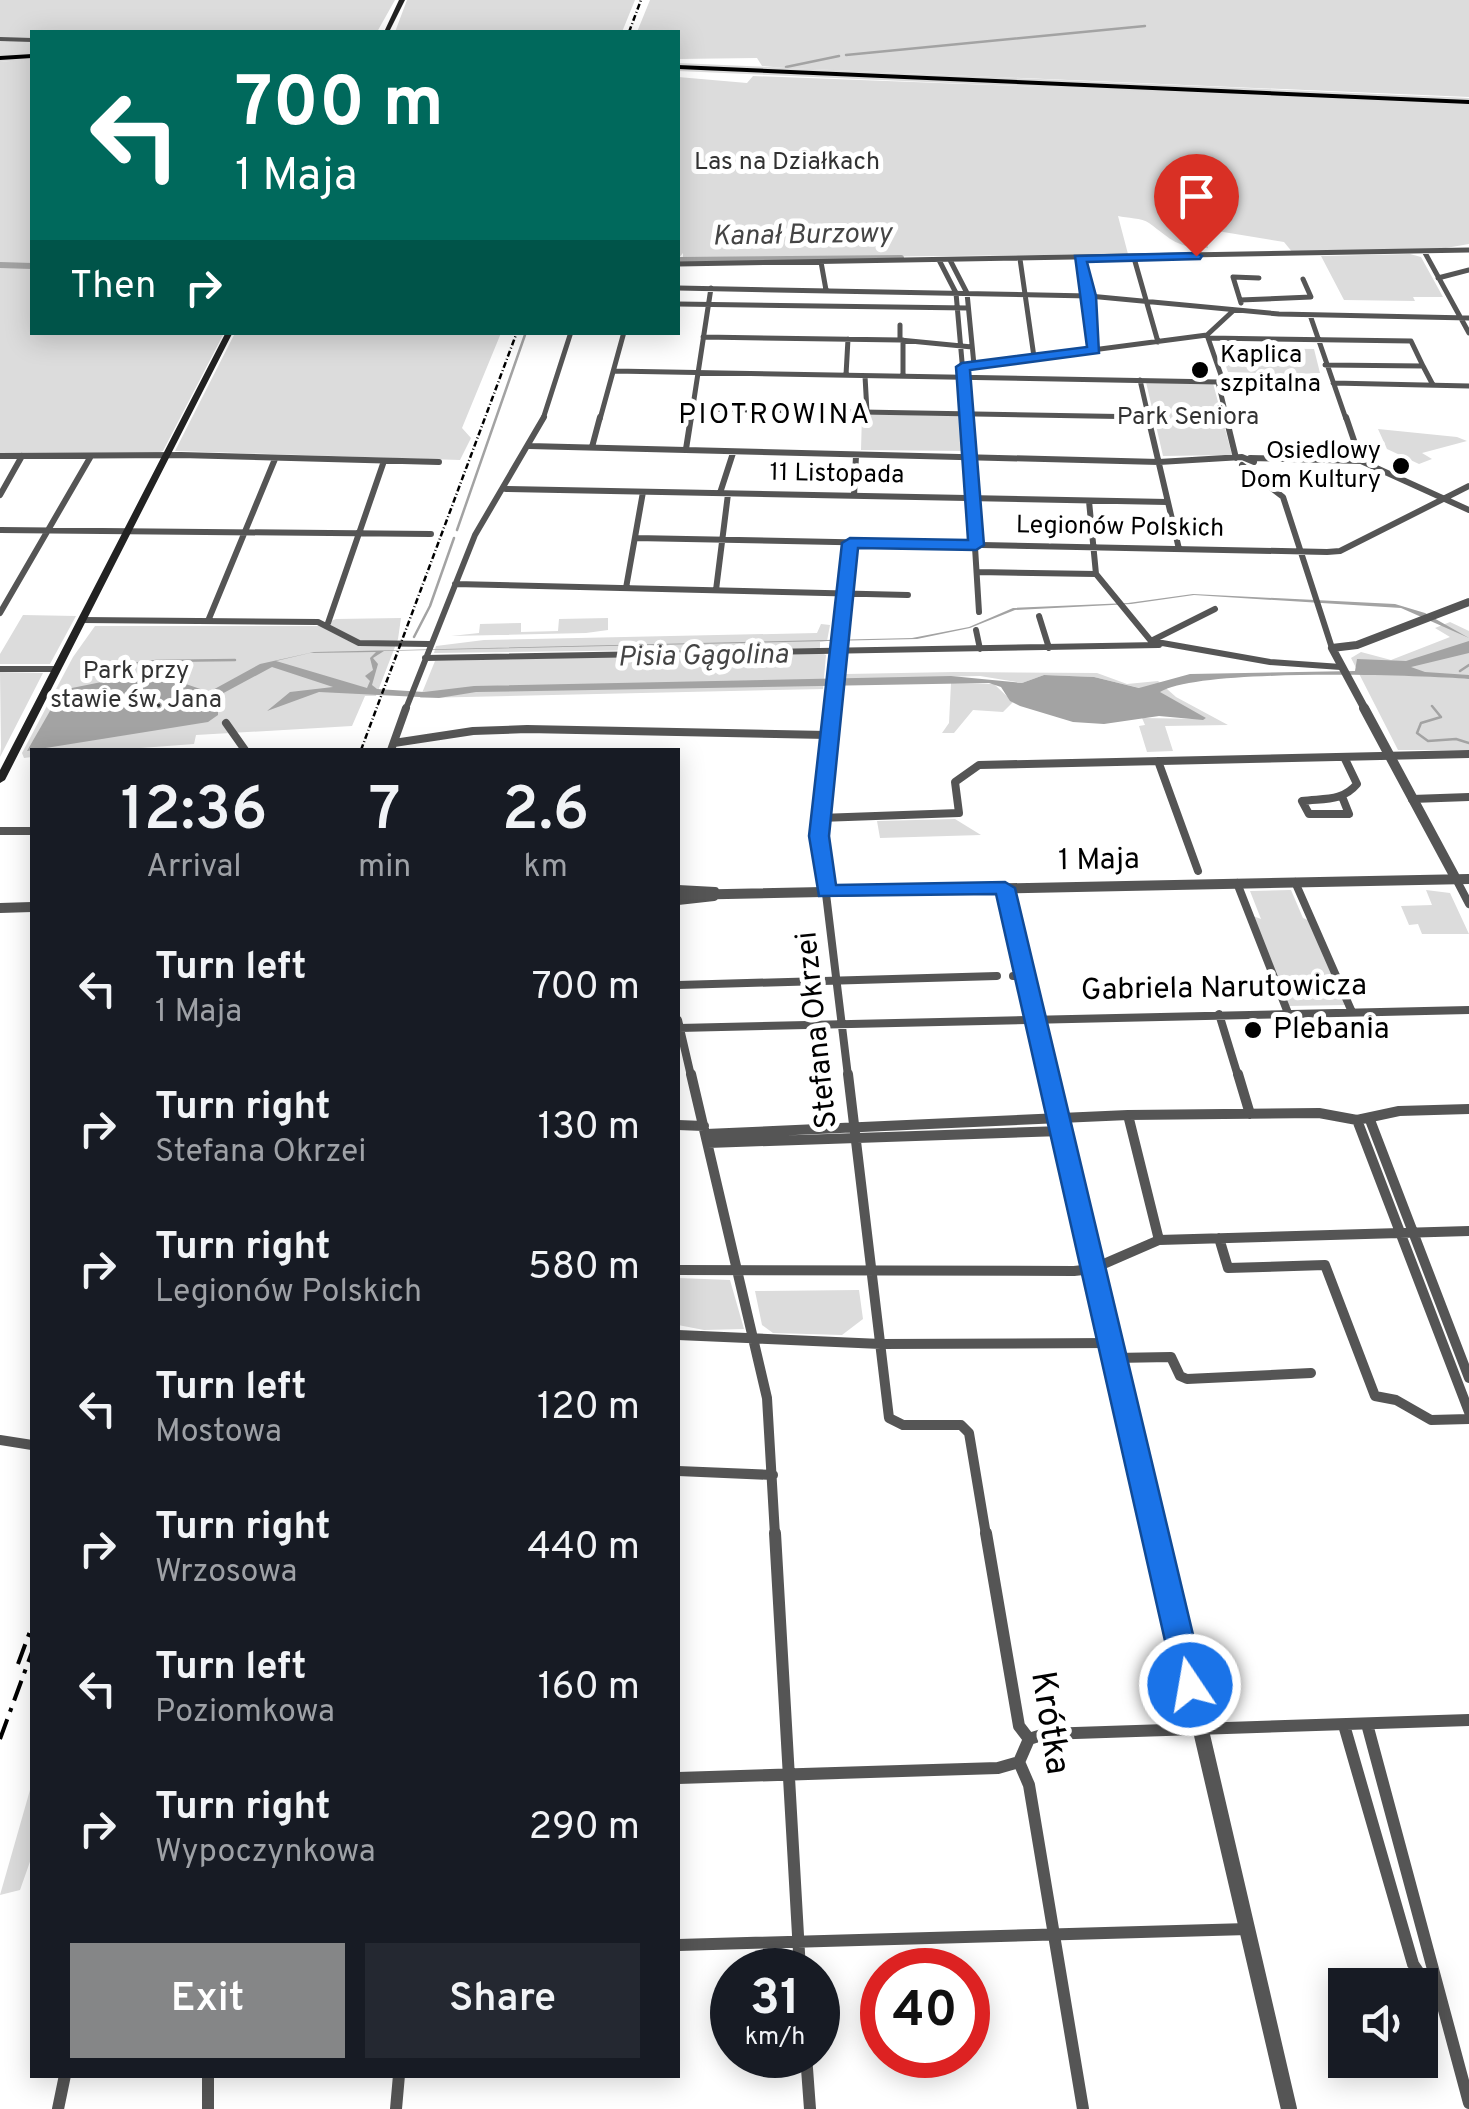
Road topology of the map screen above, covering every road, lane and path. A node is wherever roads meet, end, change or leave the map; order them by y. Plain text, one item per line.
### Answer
1 (402, 0) edge
2 (387, 30) edge
3 (0, 39) edge
4 (30, 40) edge
5 (30, 56) edge
6 (0, 58) edge
7 (680, 68) edge
8 (1469, 101) edge
9 (1469, 250) edge
10 (1424, 251) junction
11 (1134, 258) junction
12 (1020, 259) junction
13 (1080, 259) junction
14 (939, 260) junction
15 (950, 260) junction
16 (821, 262) junction
17 (680, 264) edge
18 (1469, 270) edge
19 (1258, 278) dead end
20 (1303, 278) dead end
21 (1438, 278) junction
22 (680, 288) edge
23 (712, 288) junction
24 (826, 290) junction
25 (956, 293) junction
26 (967, 293) junction
27 (1024, 294) junction
28 (1089, 296) junction
29 (1240, 300) junction
30 (1148, 301) junction
31 (680, 304) edge
32 (708, 304) junction
33 (957, 308) junction
34 (968, 308) junction
35 (1234, 310) junction
36 (1243, 310) junction
37 (1310, 316) junction
38 (1460, 318) junction
39 (1469, 318) edge
40 (900, 324) dead end
41 (1469, 334) edge
42 (228, 335) edge
43 (570, 335) edge
44 (623, 335) edge
45 (703, 337) junction
46 (1207, 337) junction
47 (848, 339) junction
48 (901, 340) junction
49 (1317, 340) junction
50 (1411, 340) joint
51 (1158, 342) junction
52 (960, 346) junction
53 (972, 347) junction
54 (1094, 350) junction
55 (1034, 358) junction
56 (974, 365) junction
57 (1325, 365) junction
58 (1424, 366) junction
59 (962, 367) junction
60 (614, 371) junction
61 (698, 372) junction
62 (846, 375) junction
63 (865, 376) junction
64 (903, 376) junction
65 (964, 377) junction
66 (1140, 380) junction
67 (1218, 382) junction
68 (1333, 383) junction
69 (1433, 385) junction
70 (1469, 386) edge
71 (694, 409) junction
72 (867, 412) junction
73 (967, 414) junction
74 (1148, 417) junction
75 (528, 446) junction
76 (592, 447) junction
77 (686, 448) junction
78 (1282, 450) dead end
79 (733, 453) junction
80 (0, 456) edge
81 (22, 456) junction
82 (91, 456) junction
83 (856, 456) junction
84 (165, 457) junction
85 (970, 458) junction
86 (275, 459) junction
87 (1286, 459) junction
88 (384, 461) junction
89 (1244, 461) junction
90 (1361, 461) junction
91 (439, 462) dead end
92 (1159, 462) junction
93 (1469, 486) edge
94 (506, 489) junction
95 (644, 492) junction
96 (724, 494) junction
97 (0, 495) edge
98 (854, 496) junction
99 (972, 498) junction
100 (1444, 499) junction
101 (1089, 501) junction
102 (1168, 502) junction
103 (1469, 510) edge
104 (0, 530) edge
105 (46, 530) junction
106 (128, 531) junction
107 (246, 532) junction
108 (358, 533) junction
109 (431, 534) dead end
110 (635, 538) junction
111 (722, 540) junction
112 (850, 543) junction
113 (976, 545) junction
114 (1096, 547) junction
115 (1179, 548) junction
116 (1300, 552) junction
117 (977, 572) junction
118 (1096, 574) junction
119 (455, 584) junction
120 (626, 588) junction
121 (716, 590) junction
122 (844, 593) junction
123 (908, 595) dead end
124 (1317, 602) joint
125 (1469, 602) edge
126 (1215, 609) dead end
127 (978, 612) dead end
128 (0, 613) edge
129 (1039, 616) dead end
130 (82, 620) junction
131 (208, 621) junction
132 (328, 623) junction
133 (976, 630) dead end
134 (839, 643) junction
135 (1155, 643) junction
136 (1049, 648) junction
137 (1332, 648) junction
138 (980, 649) junction
139 (427, 651) junction
140 (0, 668) edge
141 (56, 668) junction
142 (1343, 672) junction
143 (226, 723) dead end
144 (828, 735) junction
145 (392, 746) edge
146 (245, 748) edge
147 (1469, 754) edge
148 (1390, 757) junction
149 (1346, 759) junction
150 (1158, 761) junction
151 (0, 780) edge
152 (1469, 798) edge
153 (1344, 799) junction
154 (1412, 799) junction
155 (820, 818) junction
156 (30, 831) edge
157 (0, 832) edge
158 (1200, 877) junction
159 (1456, 879) junction
160 (1469, 879) edge
161 (1296, 882) junction
162 (1237, 883) junction
163 (1005, 888) junction
164 (827, 892) junction
165 (680, 895) edge
166 (1469, 904) edge
167 (30, 907) edge
168 (0, 908) edge
169 (997, 976) dead end
170 (837, 981) junction
171 (680, 985) edge
172 (1469, 1010) edge
173 (1352, 1012) junction
174 (1288, 1013) junction
175 (1219, 1014) junction
176 (1035, 1018) junction
177 (680, 1024) edge
178 (842, 1024) junction
179 (680, 1031) edge
180 (680, 1076) edge
181 (692, 1076) junction
182 (1469, 1109) edge
183 (1250, 1114) junction
184 (1128, 1116) junction
185 (1357, 1120) junction
186 (1370, 1120) junction
187 (1060, 1125) junction
188 (680, 1126) edge
189 (854, 1132) junction
190 (706, 1134) junction
191 (1469, 1232) edge
192 (1406, 1233) junction
193 (1219, 1238) junction
194 (1159, 1240) junction
195 (1092, 1269) junction
196 (680, 1270) edge
197 (740, 1272) junction
198 (870, 1274) junction
199 (680, 1335) edge
200 (755, 1338) junction
201 (881, 1344) junction
202 (1112, 1350) junction
203 (1311, 1373) dead end
204 (1469, 1378) edge
205 (1469, 1415) edge
206 (889, 1418) joint
207 (0, 1440) edge
208 (30, 1445) edge
209 (680, 1471) edge
210 (773, 1475) junction
211 (1469, 1720) edge
212 (1367, 1724) junction
213 (1344, 1725) junction
214 (1201, 1730) junction
215 (1028, 1738) junction
216 (1018, 1762) junction
217 (790, 1774) junction
218 (680, 1778) edge
219 (1248, 1930) junction
220 (1055, 1934) junction
221 (798, 1942) junction
222 (680, 1945) edge
223 (798, 1948) edge
224 (1446, 2014) junction
225 (64, 2078) edge
226 (208, 2078) edge
227 (399, 2078) edge
228 (808, 2078) edge
229 (1469, 2103) edge
230 (58, 2109) edge
231 (208, 2109) edge
232 (396, 2109) edge
233 (810, 2109) edge
234 (1083, 2109) edge
235 (1289, 2109) edge

1 - 2 main road
3 - 4 street
5 - 6 main road
7 - 8 main road
9 - 10 street
10 - 11 street
10 - 21 street
11 - 13 street
11 - 30 street
12 - 13 street
12 - 15 street
12 - 27 street
13 - 28 street
14 - 15 street
14 - 16 street
14 - 25 street
15 - 26 street
16 - 17 street
16 - 24 street
18 - 21 street
19 - 29 street
20 - 29 street
21 - 38 street
22 - 23 street
23 - 24 street
23 - 32 street
24 - 25 street
25 - 26 street
25 - 33 street
26 - 27 street
26 - 34 street
27 - 28 street
27 - 55 street
28 - 30 street
28 - 54 street
29 - 36 street
30 - 35 street
30 - 51 street
31 - 32 street
32 - 33 street
32 - 45 street
33 - 34 street
33 - 52 street
34 - 53 street
35 - 36 street
35 - 46 street
36 - 37 street
37 - 38 street
37 - 49 street
38 - 39 street
38 - 41 street
40 - 48 street
42 - 84 main road
43 - 75 street
44 - 60 street
45 - 47 street
45 - 61 street
46 - 49 street
46 - 51 street
46 - 67 street
47 - 48 street
47 - 62 street
48 - 52 street
48 - 64 street
49 - 50 street
49 - 57 street
50 - 58 street
51 - 54 street
52 - 53 street
52 - 59 street
53 - 56 street
54 - 55 street
55 - 56 street
56 - 59 street
57 - 58 street
57 - 68 street
58 - 69 street
59 - 65 street
60 - 61 street
60 - 76 street
61 - 62 street
61 - 71 street
62 - 63 street
63 - 64 street
63 - 72 street
64 - 65 street
65 - 66 street
65 - 73 street
66 - 67 street
66 - 74 street
67 - 89 street
68 - 69 street
68 - 90 street
69 - 70 street
71 - 72 street
71 - 77 street
72 - 73 street
73 - 74 street
73 - 85 street
74 - 92 street
75 - 76 street
75 - 94 street
76 - 77 street
77 - 79 street
78 - 87 street
79 - 83 street
79 - 96 street
80 - 81 street
81 - 82 street
81 - 97 street
82 - 84 street
82 - 105 street
83 - 85 street
83 - 98 street
84 - 86 street
84 - 106 main road
85 - 92 street
85 - 99 street
86 - 88 street
86 - 107 street
87 - 89 street
87 - 90 street
88 - 91 street
88 - 108 street
89 - 92 street
89 - 116 street
90 - 100 street
92 - 102 street
93 - 100 street, Legionów Polskich
94 - 95 street, 11 Listopada
94 - 119 street
95 - 96 street, 11 Listopada
95 - 110 street
96 - 98 street, 11 Listopada
96 - 111 street
98 - 99 street, 11 Listopada
99 - 101 street, 11 Listopada
99 - 113 street
100 - 103 street
100 - 116 street, Legionów Polskich
101 - 102 street, 11 Listopada
101 - 114 street
102 - 115 street
104 - 105 street
105 - 106 street
105 - 128 street
106 - 107 street
106 - 130 main road
107 - 108 street
107 - 131 street
108 - 109 street
108 - 132 street
110 - 111 street, Legionów Polskich
110 - 120 street
111 - 112 street, Legionów Polskich
111 - 121 street
112 - 113 street, Legionów Polskich
112 - 122 street, Stefana Okrzei
113 - 114 street, Legionów Polskich
113 - 117 street
114 - 115 street, Legionów Polskich
114 - 118 street
115 - 116 street, Legionów Polskich
116 - 124 street
117 - 118 street
117 - 127 street
118 - 135 street
119 - 120 street
119 - 139 street
120 - 121 street
121 - 122 street
122 - 123 street
122 - 134 street, Stefana Okrzei
124 - 137 street
125 - 137 street
126 - 135 street
129 - 136 street
130 - 131 street
130 - 141 main road
131 - 132 street
132 - 139 street
133 - 138 street
134 - 138 street
134 - 139 street
134 - 144 street, Stefana Okrzei
135 - 136 street
135 - 142 street
136 - 138 street
137 - 142 street
139 - 145 street
140 - 141 street
141 - 151 main road
142 - 148 street
143 - 146 street
144 - 145 street
144 - 155 street, Stefana Okrzei
147 - 148 street
148 - 149 street
148 - 154 street
149 - 150 street
149 - 153 street
150 - 155 street
150 - 158 street
152 - 154 street
153 - 153 street
154 - 159 street
155 - 164 street, Stefana Okrzei
156 - 157 street
158 - 162 street, 1 Maja
158 - 163 street, 1 Maja
159 - 160 street, 1 Maja
159 - 161 street, 1 Maja
159 - 166 street
161 - 162 street, 1 Maja
161 - 173 street
162 - 174 street
163 - 164 street, 1 Maja
163 - 176 street
164 - 165 street, 1 Maja
164 - 170 street, Stefana Okrzei
167 - 168 street
169 - 170 street
170 - 171 street
170 - 178 street, Stefana Okrzei
172 - 173 street, Gabriela Narutowicza
173 - 174 street, Gabriela Narutowicza
174 - 175 street, Gabriela Narutowicza
175 - 176 street, Gabriela Narutowicza
175 - 183 street
176 - 178 street, Gabriela Narutowicza
176 - 187 street
177 - 178 street, Gabriela Narutowicza
178 - 189 street, Stefana Okrzei
179 - 181 street
180 - 181 street
181 - 190 street
182 - 186 street
183 - 184 street
183 - 185 street
184 - 187 street
184 - 194 street
185 - 186 street
185 - 192 street
186 - 192 street
187 - 189 street
187 - 195 street
188 - 190 street
189 - 190 street
189 - 198 street, Stefana Okrzei
190 - 197 street
191 - 192 street
192 - 193 street
192 - 204 street
192 - 205 street
193 - 194 street
193 - 205 street
194 - 195 street
195 - 198 street
195 - 202 street
196 - 197 street
197 - 198 street
197 - 200 street
198 - 201 street, Stefana Okrzei
199 - 200 street
200 - 201 street
200 - 210 street
201 - 202 street
201 - 206 street
202 - 203 street
202 - 214 street
206 - 215 street, Krótka
207 - 208 street
209 - 210 street
210 - 217 street
211 - 212 street
212 - 213 street
212 - 224 street
213 - 214 street
213 - 224 street
214 - 215 street
214 - 219 street
215 - 216 street, Krótka
216 - 217 street
216 - 220 street, Krótka
217 - 218 street
217 - 221 street
219 - 220 street
219 - 235 street
220 - 221 street
220 - 234 street, Krótka
221 - 222 street
221 - 223 street
224 - 229 street
225 - 230 street
226 - 231 street
227 - 232 street
228 - 233 street

